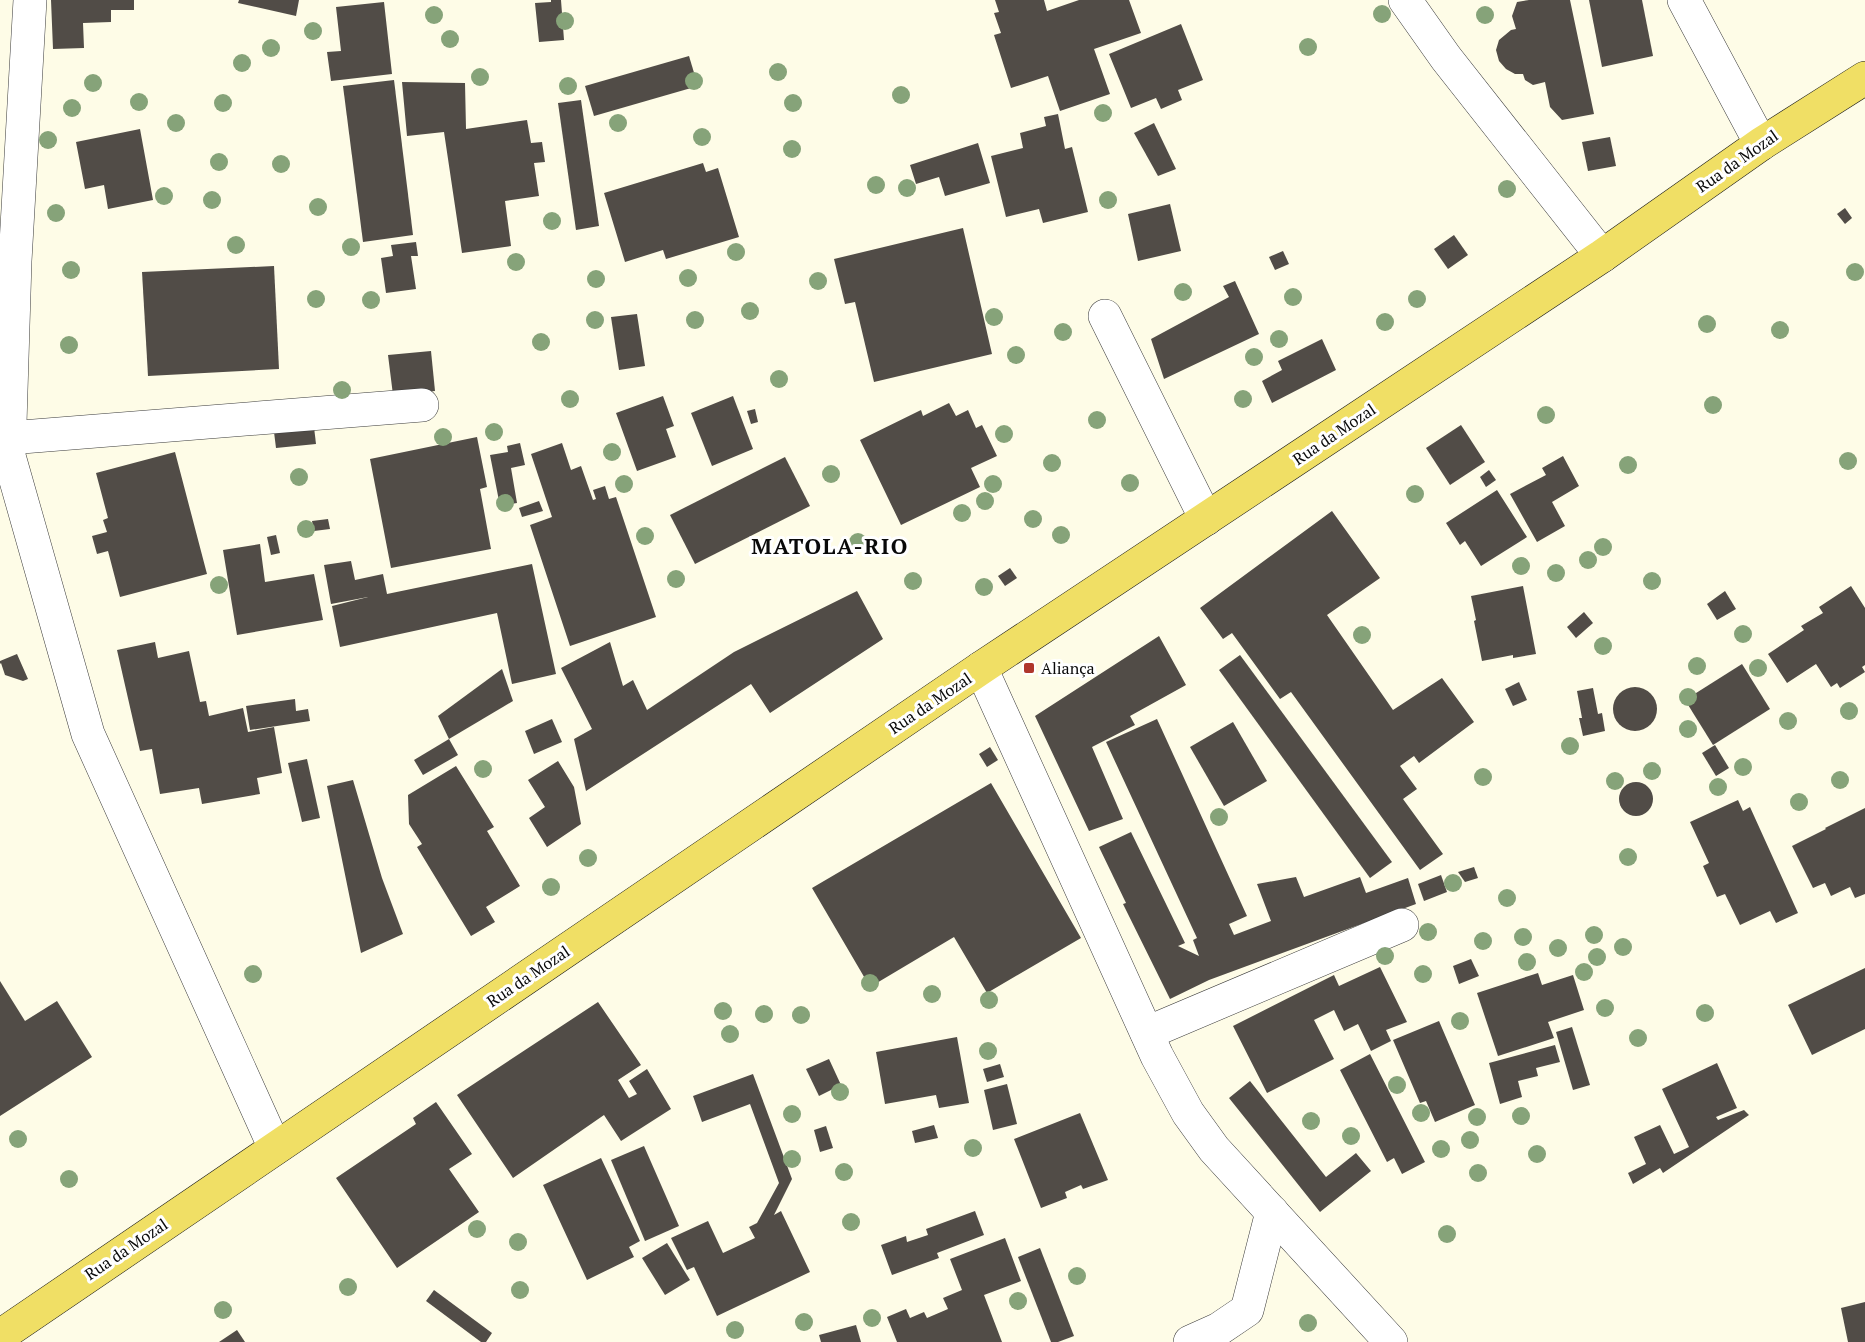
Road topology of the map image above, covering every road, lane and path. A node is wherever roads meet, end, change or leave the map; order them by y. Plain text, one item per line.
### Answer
1 (30, 0) edge
2 (1405, 0) edge
3 (1684, 0) edge
4 (1865, 78) edge
5 (1761, 144) junction
6 (1602, 256) junction
7 (1105, 316) dead end
8 (422, 405) dead end
9 (6, 450) edge
10 (1206, 519) junction
11 (981, 668) junction
12 (1402, 925) dead end
13 (1147, 1033) junction
14 (274, 1148) junction
15 (1272, 1212) junction
16 (0, 1336) edge
17 (1190, 1342) edge
18 (1391, 1342) edge

1 - 9 street
2 - 6 street
3 - 5 street
4 - 5 main road, Rua da Mozal
5 - 6 main road, Rua da Mozal
6 - 10 main road, Rua da Mozal
7 - 10 street
8 - 9 street
9 - 14 street
10 - 11 main road, Rua da Mozal
11 - 13 street
11 - 14 main road, Rua da Mozal
12 - 13 street
13 - 15 street
14 - 16 main road, Rua da Mozal
15 - 17 street
15 - 18 street

